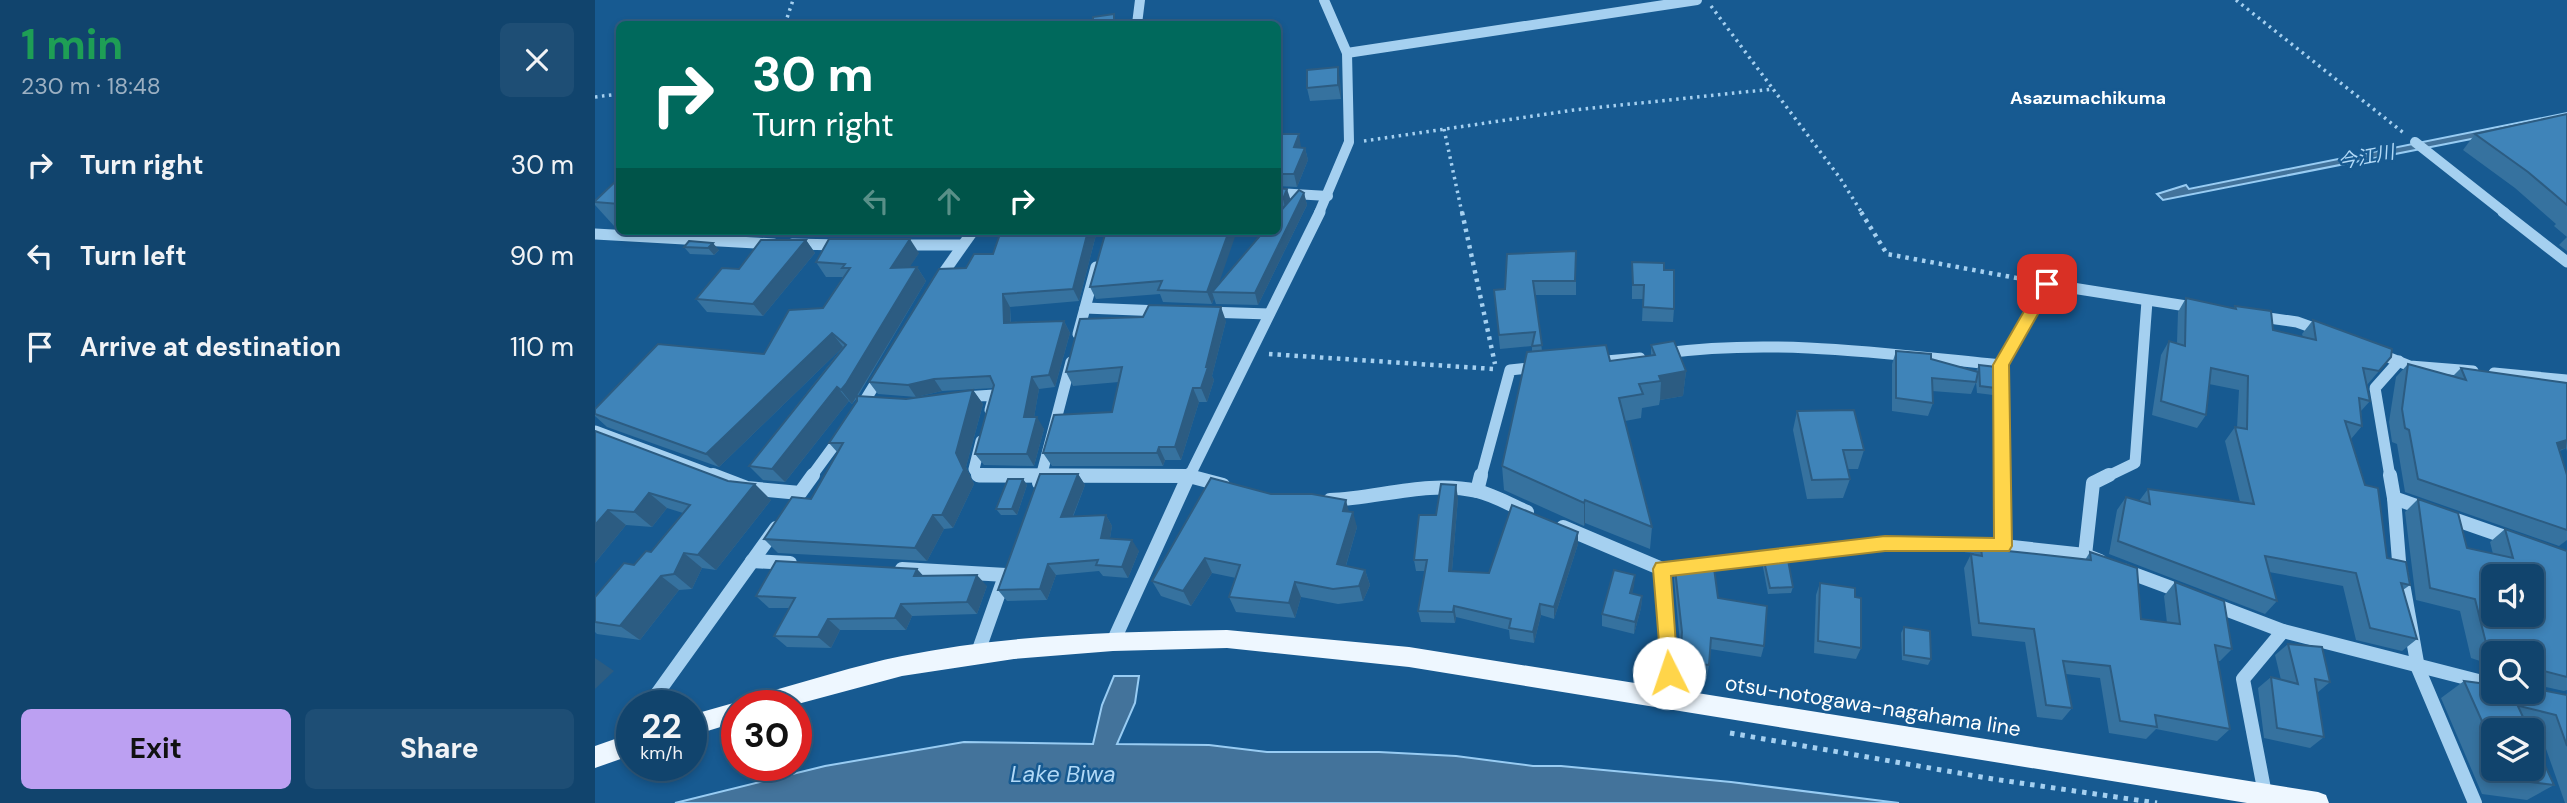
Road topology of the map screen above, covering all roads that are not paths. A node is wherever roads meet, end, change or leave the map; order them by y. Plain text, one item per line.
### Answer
1 (1140, 0) edge
2 (1324, 0) edge
3 (1697, 0) edge
4 (1137, 21) edge
5 (1347, 53) junction
6 (2414, 142) road end
7 (1281, 193) edge
8 (1328, 196) junction
9 (595, 233) edge
10 (616, 234) edge
11 (625, 235) edge
12 (969, 235) edge
13 (853, 245) edge
14 (880, 245) edge
15 (960, 245) junction
16 (1099, 257) edge
17 (2567, 262) edge
18 (927, 297) edge
19 (2147, 301) junction
20 (1084, 308) junction
21 (1177, 311) edge
22 (2218, 311) edge
23 (1190, 312) edge
24 (1269, 314) junction
25 (2245, 314) edge
26 (2335, 336) edge
27 (2360, 346) edge
28 (2399, 361) junction
29 (1587, 363) edge
30 (2001, 365) junction
31 (1549, 366) edge
32 (885, 367) edge
33 (2567, 380) edge
34 (955, 398) edge
35 (595, 431) edge
36 (1041, 475) junction
37 (1189, 475) junction
38 (1241, 489) edge
39 (1477, 491) junction
40 (2394, 498) junction
41 (1033, 500) edge
42 (1316, 500) edge
43 (792, 505) junction
44 (2003, 546) junction
45 (2530, 546) edge
46 (2085, 555) junction
47 (752, 561) junction
48 (805, 564) edge
49 (885, 569) edge
50 (1662, 569) junction
51 (2283, 631) junction
52 (1113, 642) junction
53 (977, 655) junction
54 (2418, 668) junction
55 (2481, 682) edge
56 (660, 690) edge
57 (812, 690) edge
58 (1670, 699) junction
59 (616, 749) edge
60 (595, 757) edge
61 (2265, 794) junction
62 (2318, 803) edge
63 (2475, 803) edge

1 - 4 street
2 - 5 street
3 - 5 street
5 - 8 street
6 - 17 street
7 - 8 street
8 - 24 street
9 - 10 street
11 - 13 street
12 - 15 street
14 - 15 street
15 - 18 street
16 - 20 street
19 - 22 street
19 - 30 street
19 - 46 street
20 - 21 street
20 - 36 street
23 - 24 street
24 - 37 street
25 - 26 street
27 - 28 street
28 - 33 street
28 - 40 street
29 - 30 street
30 - 44 street
31 - 39 street
32 - 43 street
34 - 36 street
35 - 43 street
36 - 37 street
36 - 41 street
37 - 38 street
37 - 52 street
39 - 42 street
39 - 50 street
40 - 45 street
40 - 54 street
43 - 47 street
44 - 46 street
44 - 50 street
46 - 51 street
47 - 48 street
47 - 56 street
49 - 53 street
50 - 58 street
51 - 54 street
51 - 61 street
52 - 53 main road, otsu-notogawa-nagahama line
52 - 58 main road, otsu-notogawa-nagahama line
53 - 57 main road, otsu-notogawa-nagahama line
54 - 55 street
54 - 63 street
58 - 61 main road, otsu-notogawa-nagahama line
59 - 60 main road
61 - 62 main road, otsu-notogawa-nagahama line

